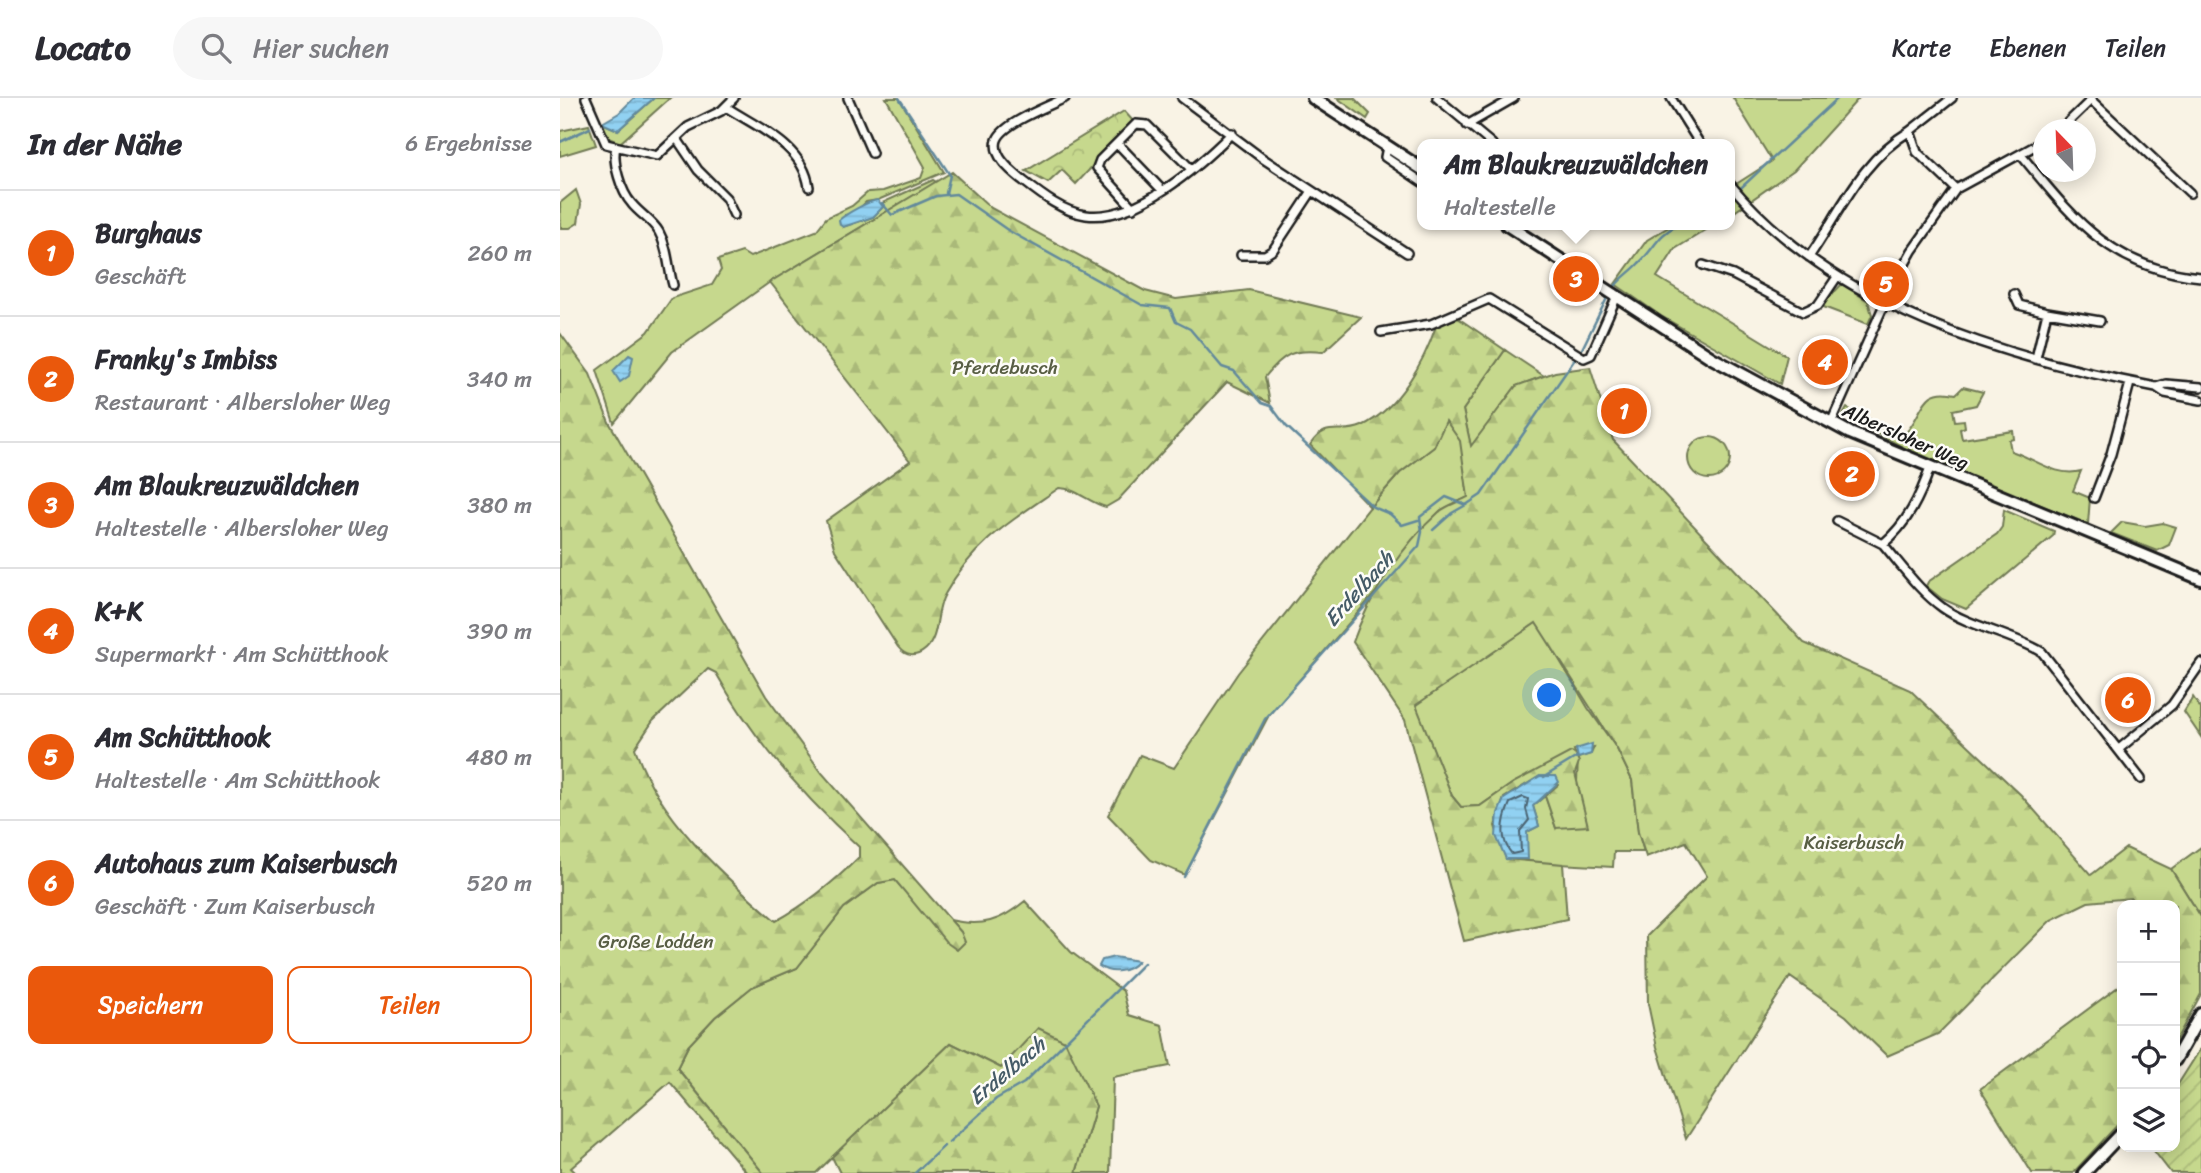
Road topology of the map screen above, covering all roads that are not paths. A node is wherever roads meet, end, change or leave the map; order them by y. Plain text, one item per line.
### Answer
1 (586, 98) edge
2 (734, 98) edge
3 (848, 98) edge
4 (1065, 98) edge
5 (1182, 98) edge
6 (1313, 98) edge
7 (1437, 98) edge
8 (1514, 98) edge
9 (1671, 98) edge
10 (1952, 98) edge
11 (2092, 99) edge
12 (726, 107) junction
13 (2071, 119) edge
14 (1468, 125) junction
15 (1910, 131) junction
16 (1232, 133) junction
17 (677, 139) junction
18 (1486, 139) edge
19 (1696, 139) edge
20 (1117, 144) junction
21 (616, 147) junction
22 (1387, 147) junction
23 (2033, 147) edge
24 (872, 153) dead end
25 (2021, 155) junction
26 (1417, 166) edge
27 (1189, 168) junction
28 (1417, 179) edge
29 (810, 187) dead end
30 (1735, 189) edge
31 (1956, 189) junction
32 (1162, 190) junction
33 (1312, 191) junction
34 (2190, 193) dead end
35 (1133, 208) junction
36 (734, 215) dead end
37 (1515, 230) edge
38 (1407, 253) dead end
39 (1241, 255) dead end
40 (1809, 257) junction
41 (1703, 265) dead end
42 (1837, 277) junction
43 (2201, 277) edge
44 (673, 285) dead end
45 (1613, 294) junction
46 (2014, 294) dead end
47 (1884, 304) junction
48 (2047, 312) junction
49 (2100, 321) dead end
50 (1381, 332) dead end
51 (2036, 358) junction
52 (2130, 383) junction
53 (2156, 387) junction
54 (2201, 387) edge
55 (2201, 400) edge
56 (1831, 422) junction
57 (1930, 468) junction
58 (2094, 498) dead end
59 (1837, 521) dead end
60 (1883, 544) junction
61 (2201, 579) edge
62 (2201, 663) edge
63 (2119, 749) junction
64 (2141, 779) dead end
65 (2201, 1014) edge
66 (2180, 1051) edge
67 (2117, 1139) edge
68 (2104, 1154) junction
69 (2084, 1173) edge
70 (2096, 1173) edge

1 - 21 street
2 - 12 street
3 - 24 street
4 - 35 street
5 - 16 street
6 - 22 main road
7 - 14 street
8 - 14 street
9 - 19 street
10 - 15 street
11 - 13 street
11 - 34 street
12 - 17 street
12 - 29 street
14 - 18 street
15 - 31 street
15 - 40 street
16 - 27 street
16 - 33 street
17 - 21 street
17 - 36 street
20 - 27 street
20 - 32 street
20 - 35 street
21 - 44 street
22 - 26 main road
22 - 28 street
23 - 25 street
25 - 31 street
25 - 43 street
27 - 32 street
30 - 40 street
31 - 47 street
32 - 35 street
33 - 38 street
33 - 39 street
37 - 45 main road, Albersloher Weg
40 - 42 street
41 - 42 street
42 - 47 street
45 - 50 street
45 - 56 main road, Albersloher Weg
46 - 48 street
47 - 51 street
47 - 56 street
48 - 49 street
48 - 51 street
51 - 52 street
52 - 53 street
52 - 58 street
53 - 54 street
53 - 55 street
56 - 57 main road, Albersloher Weg
57 - 60 street
57 - 61 main road, Albersloher Weg
59 - 60 street
60 - 63 street
62 - 63 street
63 - 64 street
65 - 66 main road
67 - 68 main road
68 - 69 main road
68 - 70 main road

